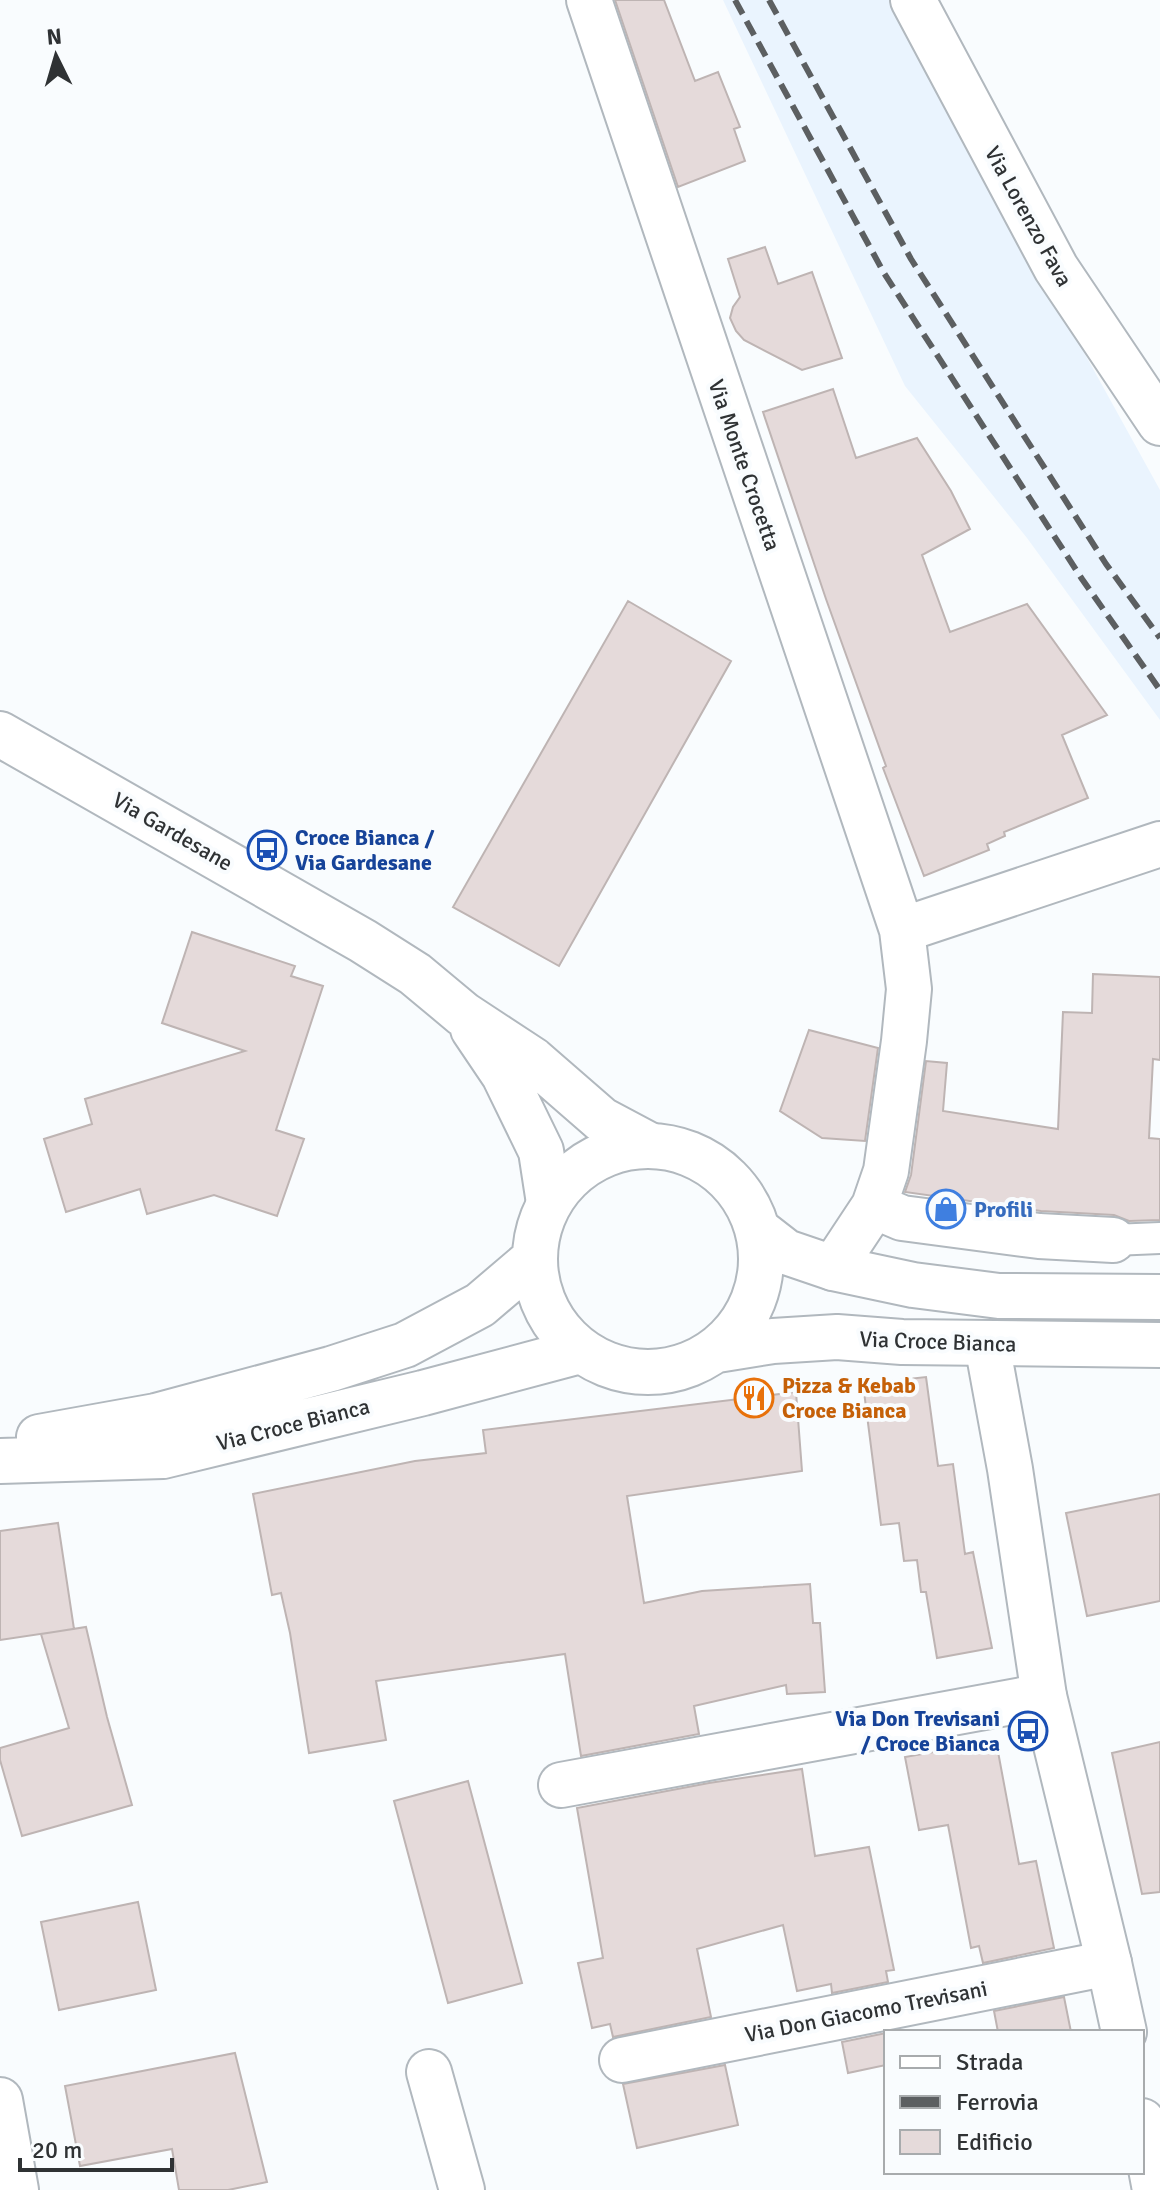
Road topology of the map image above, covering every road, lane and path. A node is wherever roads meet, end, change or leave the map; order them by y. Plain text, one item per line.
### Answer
1 (589, 0) edge
2 (913, 0) edge
3 (1160, 423) edge
4 (0, 734) edge
5 (1160, 844) edge
6 (902, 930) junction
7 (463, 1014) junction
8 (649, 1145) junction
9 (549, 1203) junction
10 (874, 1206) junction
11 (759, 1231) junction
12 (1160, 1238) edge
13 (1113, 1240) joint
14 (534, 1259) junction
15 (833, 1268) junction
16 (1160, 1297) edge
17 (987, 1344) junction
18 (1160, 1345) edge
19 (717, 1350) junction
20 (580, 1351) junction
21 (0, 1444) edge
22 (0, 1461) edge
23 (1044, 1696) junction
24 (561, 1785) dead end
25 (1109, 1963) junction
26 (1124, 2030) edge
27 (622, 2060) dead end
28 (429, 2072) dead end
29 (0, 2100) edge
30 (1144, 2132) edge
31 (16, 2190) edge
32 (462, 2190) edge
33 (1155, 2190) edge

1 - 6 street, Via Monte Crocetta
2 - 3 street, Via Lorenzo Fava
4 - 7 street, Via Gardesane
5 - 6 street
6 - 10 street, Via Monte Crocetta
7 - 8 street, Via Gardesane
7 - 9 street, Via Gardesane
8 - 9 street, Via Croce Bianca
8 - 11 street, Via Croce Bianca
9 - 14 street, Via Croce Bianca
10 - 13 street
10 - 15 street, Via Monte Crocetta
11 - 15 street, Via Croce Bianca
11 - 19 street, Via Croce Bianca
12 - 13 lane
14 - 20 street, Via Croce Bianca
14 - 21 street, Via Croce Bianca
15 - 16 street, Via Croce Bianca
17 - 18 street, Via Croce Bianca
17 - 19 street, Via Croce Bianca
17 - 23 street
19 - 20 street, Via Croce Bianca
20 - 22 street, Via Croce Bianca
23 - 24 street
23 - 25 street
25 - 26 street
25 - 27 street, Via Don Giacomo Trevisani
28 - 32 street
29 - 31 street
30 - 33 street

